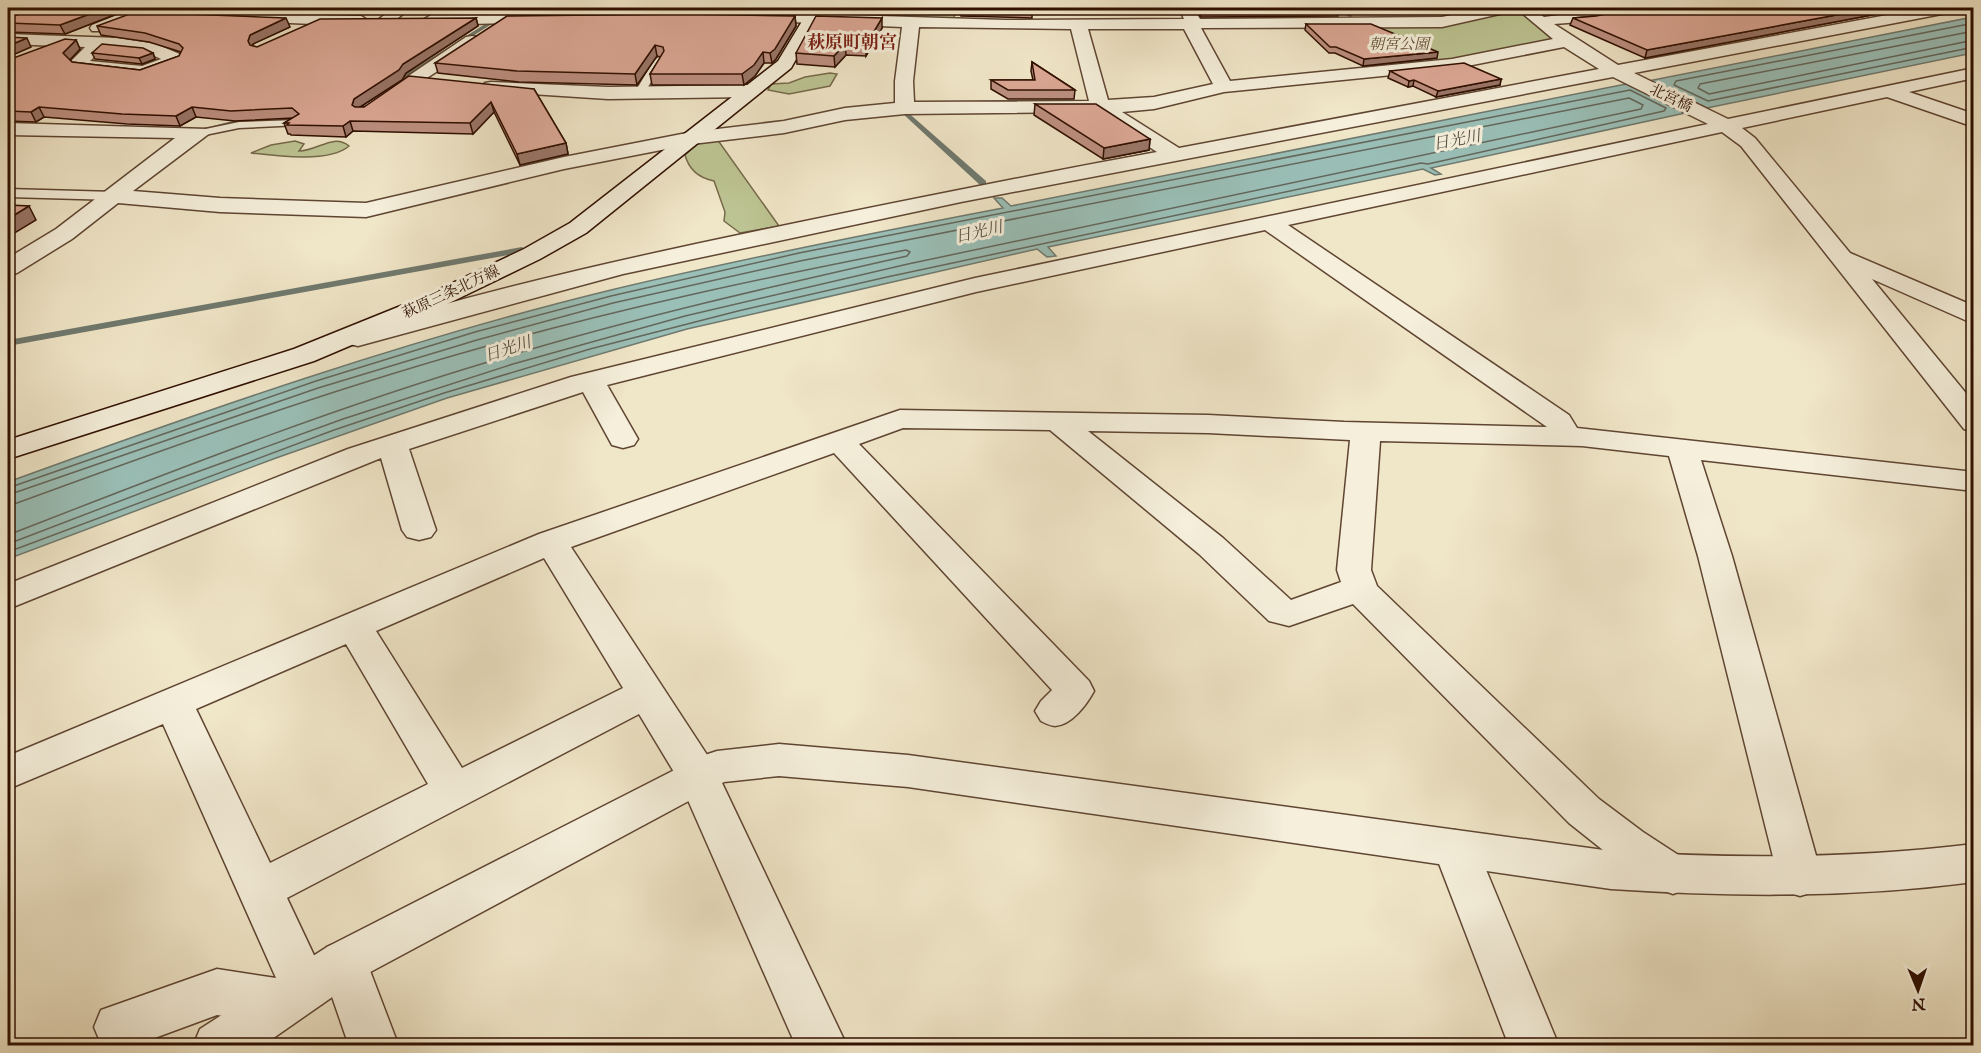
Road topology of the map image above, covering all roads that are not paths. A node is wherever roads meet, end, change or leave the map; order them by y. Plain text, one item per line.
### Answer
1 (267, 8) edge
2 (402, 8) edge
3 (1333, 8) edge
4 (1507, 8) edge
5 (1523, 8) edge
6 (1634, 8) edge
7 (1947, 8) edge
8 (142, 10) edge
9 (814, 13) edge
10 (165, 14) edge
11 (1188, 16) edge
12 (225, 17) edge
13 (733, 17) edge
14 (245, 18) junction
15 (565, 18) edge
16 (505, 19) junction
17 (386, 20) junction
18 (320, 21) junction
19 (1539, 21) junction
20 (1346, 22) junction
21 (911, 23) junction
22 (1078, 24) junction
23 (289, 37) edge
24 (1359, 38) edge
25 (8, 39) edge
26 (65, 41) junction
27 (1564, 42) junction
28 (99, 44) edge
29 (30, 55) edge
30 (1373, 55) edge
31 (659, 60) edge
32 (1386, 71) junction
33 (1616, 71) junction
34 (1974, 73) edge
35 (437, 81) edge
36 (472, 85) edge
37 (1224, 87) junction
38 (750, 91) junction
39 (1886, 91) junction
40 (640, 92) junction
41 (1100, 106) junction
42 (905, 108) junction
43 (1974, 121) edge
44 (296, 123) edge
45 (1726, 125) junction
46 (8, 129) edge
47 (200, 133) junction
48 (692, 138) junction
49 (1175, 154) junction
50 (8, 193) edge
51 (115, 196) junction
52 (1269, 223) junction
53 (1840, 257) junction
54 (8, 268) edge
55 (1974, 316) edge
56 (304, 355) junction
57 (591, 381) junction
58 (1057, 422) junction
59 (1974, 423) edge
60 (1366, 432) junction
61 (1567, 437) junction
62 (623, 439) dead end
63 (839, 440) junction
64 (392, 444) junction
65 (1682, 449) junction
66 (8, 450) edge
67 (1974, 482) edge
68 (420, 530) dead end
69 (552, 542) junction
70 (1360, 588) junction
71 (8, 597) edge
72 (354, 626) junction
73 (646, 693) junction
74 (173, 703) junction
75 (1055, 711) dead end
76 (8, 773) edge
77 (698, 776) junction
78 (454, 791) junction
79 (1455, 848) junction
80 (1974, 864) edge
81 (1673, 875) junction
82 (1800, 877) junction
83 (260, 890) junction
84 (344, 962) junction
85 (295, 995) junction
86 (119, 1027) dead end
87 (371, 1039) dead end
88 (218, 1046) edge
89 (822, 1046) edge
90 (1533, 1046) edge

1 - 14 street
2 - 17 street
3 - 20 street
4 - 20 street
5 - 19 street, 北宮橋
6 - 19 street
7 - 33 street
8 - 10 street
8 - 26 street
9 - 13 street
9 - 21 street
9 - 38 street, 萩原三条北方線
11 - 20 street
11 - 22 street
11 - 37 street
12 - 14 street
14 - 18 street
15 - 16 street
16 - 17 street
16 - 35 street
17 - 18 street
18 - 23 street
19 - 27 street, 北宮橋
20 - 24 street
21 - 22 street
21 - 42 street
22 - 41 street
25 - 26 street
26 - 28 street
26 - 29 street
27 - 32 street
27 - 33 street, 北宮橋
30 - 32 street
31 - 40 lane
32 - 37 street
33 - 45 street, 北宮橋
33 - 49 street
34 - 39 street
36 - 40 street
37 - 41 street
38 - 40 street
38 - 48 street, 萩原三条北方線
39 - 43 street
39 - 45 street
41 - 42 street
41 - 49 street
42 - 48 street
44 - 47 lane
45 - 52 street
45 - 53 street, 北宮橋
46 - 47 street
47 - 51 street
48 - 51 street
48 - 56 street, 萩原三条北方線
49 - 56 street
50 - 51 lane
51 - 54 street
52 - 57 street
52 - 61 street
53 - 55 street
53 - 59 street, 北宮橋
56 - 66 street, 萩原三条北方線
57 - 62 street
57 - 64 street
58 - 60 street
58 - 63 street
58 - 70 street
60 - 61 street
60 - 70 street
61 - 65 street
63 - 69 street
63 - 75 street
64 - 68 street
64 - 71 street
65 - 67 street
65 - 82 street
69 - 72 street
69 - 73 street
70 - 81 street
72 - 74 street
72 - 78 street
73 - 77 street
73 - 78 street
74 - 76 street
74 - 83 street
77 - 79 street
77 - 84 street
77 - 89 street
78 - 83 street
79 - 81 street
79 - 90 street
80 - 82 street
81 - 82 street
83 - 85 street
84 - 85 street
84 - 87 street
85 - 86 street
85 - 88 street

